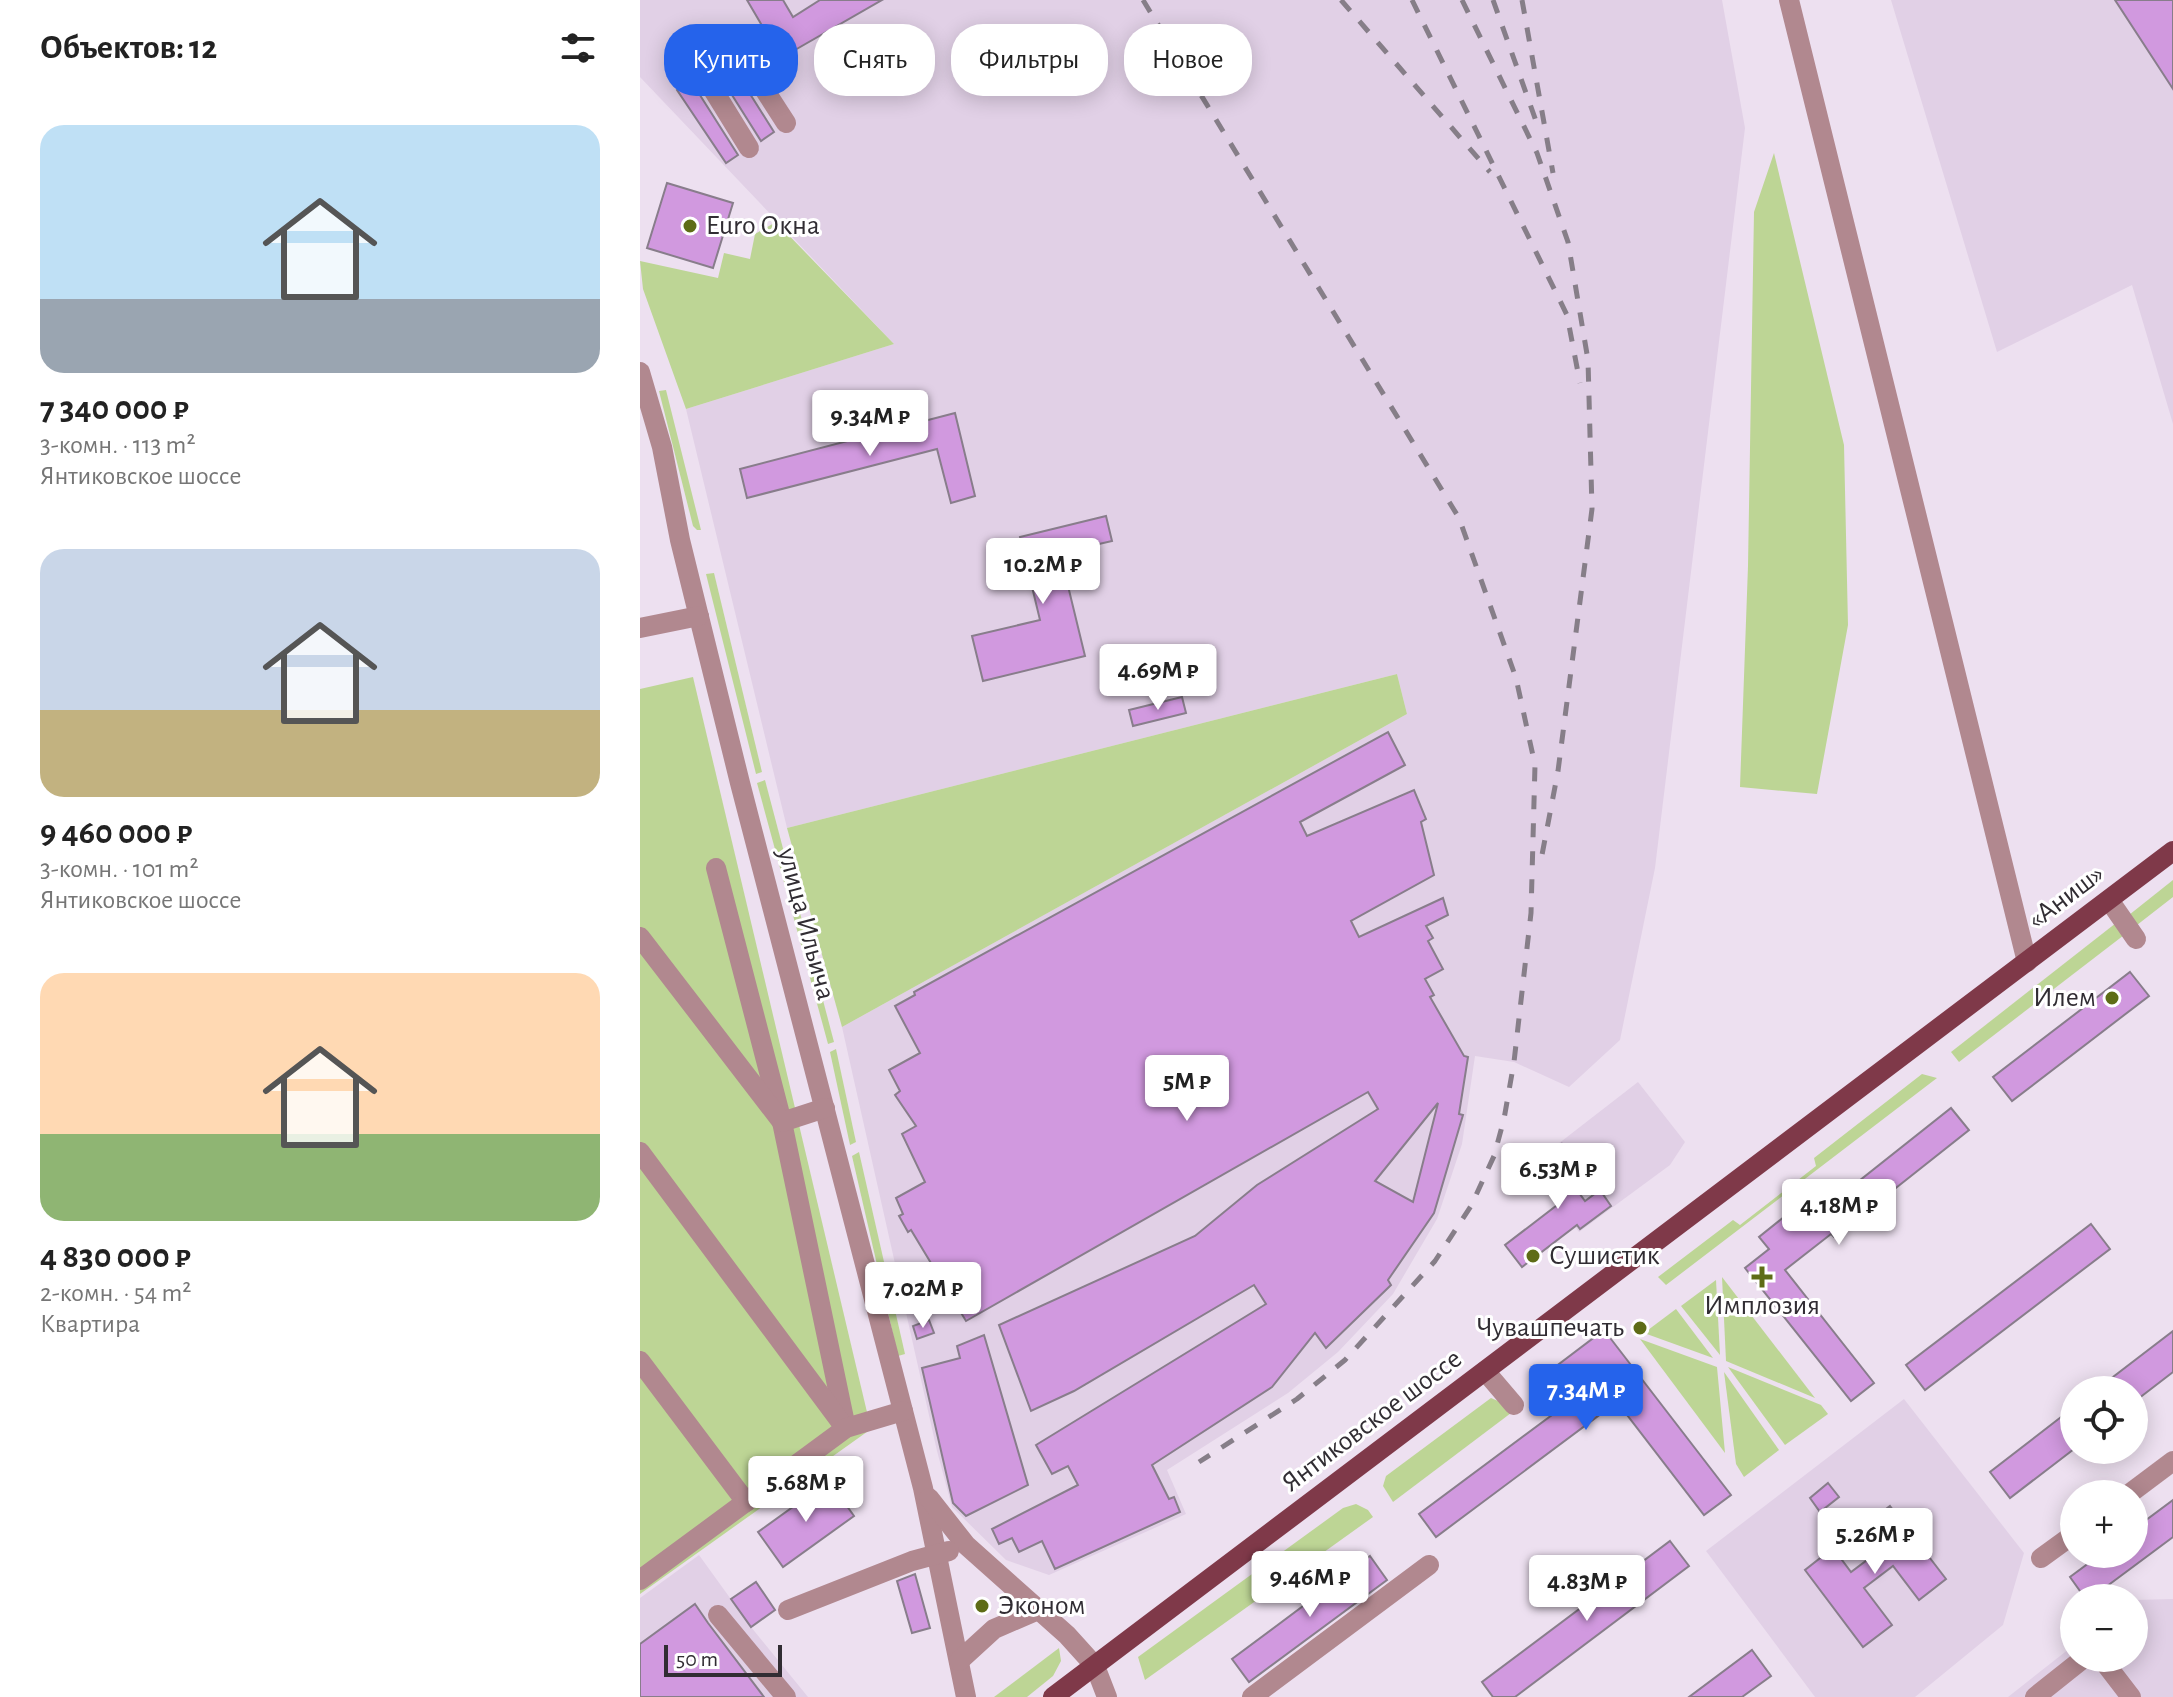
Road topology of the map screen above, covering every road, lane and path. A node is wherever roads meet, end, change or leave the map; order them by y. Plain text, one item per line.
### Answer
1 (1789, 0) edge
2 (717, 96) edge
3 (769, 96) edge
4 (786, 123) dead end
5 (749, 148) dead end
6 (640, 372) edge
7 (699, 616) junction
8 (640, 628) edge
9 (2173, 851) edge
10 (716, 868) dead end
11 (2109, 900) junction
12 (640, 937) edge
13 (2136, 939) dead end
14 (2027, 962) junction
15 (1992, 988) joint
16 (825, 1108) junction
17 (782, 1122) junction
18 (640, 1152) edge
19 (640, 1361) edge
20 (1485, 1371) junction
21 (1514, 1405) dead end
22 (903, 1411) junction
23 (846, 1428) junction
24 (2173, 1461) edge
25 (2148, 1480) edge
26 (923, 1488) junction
27 (746, 1502) junction
28 (2060, 1544) edge
29 (966, 1545) junction
30 (937, 1555) junction
31 (2041, 1558) dead end
32 (1429, 1565) dead end
33 (640, 1580) edge
34 (788, 1610) dead end
35 (1038, 1610) junction
36 (718, 1615) dead end
37 (959, 1661) junction
38 (1095, 1666) junction
39 (2066, 1672) edge
40 (2112, 1672) edge
41 (786, 1697) edge
42 (966, 1697) edge
43 (1053, 1697) edge
44 (1107, 1697) edge
45 (1252, 1697) edge
46 (2035, 1697) edge
47 (2131, 1697) edge

1 - 14 street
2 - 5 street
3 - 4 street
6 - 7 street, улица Ильича
7 - 8 street
7 - 16 street, улица Ильича
9 - 11 main road, «Аниш»
10 - 17 street
11 - 13 street
11 - 14 main road, «Аниш»
12 - 17 street
14 - 15 main road, «Аниш»
15 - 20 main road, Янтиковское шоссе
16 - 17 street
16 - 22 street, улица Ильича
17 - 23 street
18 - 23 street
19 - 27 street
20 - 21 street
20 - 38 main road, Янтиковское шоссе
22 - 23 street
22 - 26 street, улица Ильича
23 - 27 street
24 - 25 street
26 - 29 street, улица Ильича
26 - 30 street, улица Ильича
27 - 33 street
28 - 31 street
29 - 30 street
29 - 35 street, улица Ильича
30 - 34 street
30 - 37 street, улица Ильича
32 - 45 street
35 - 37 street
35 - 38 street, улица Ильича
36 - 41 street
37 - 42 street, улица Ильича
38 - 43 main road, Янтиковское шоссе
38 - 44 street
39 - 46 street
40 - 47 street

